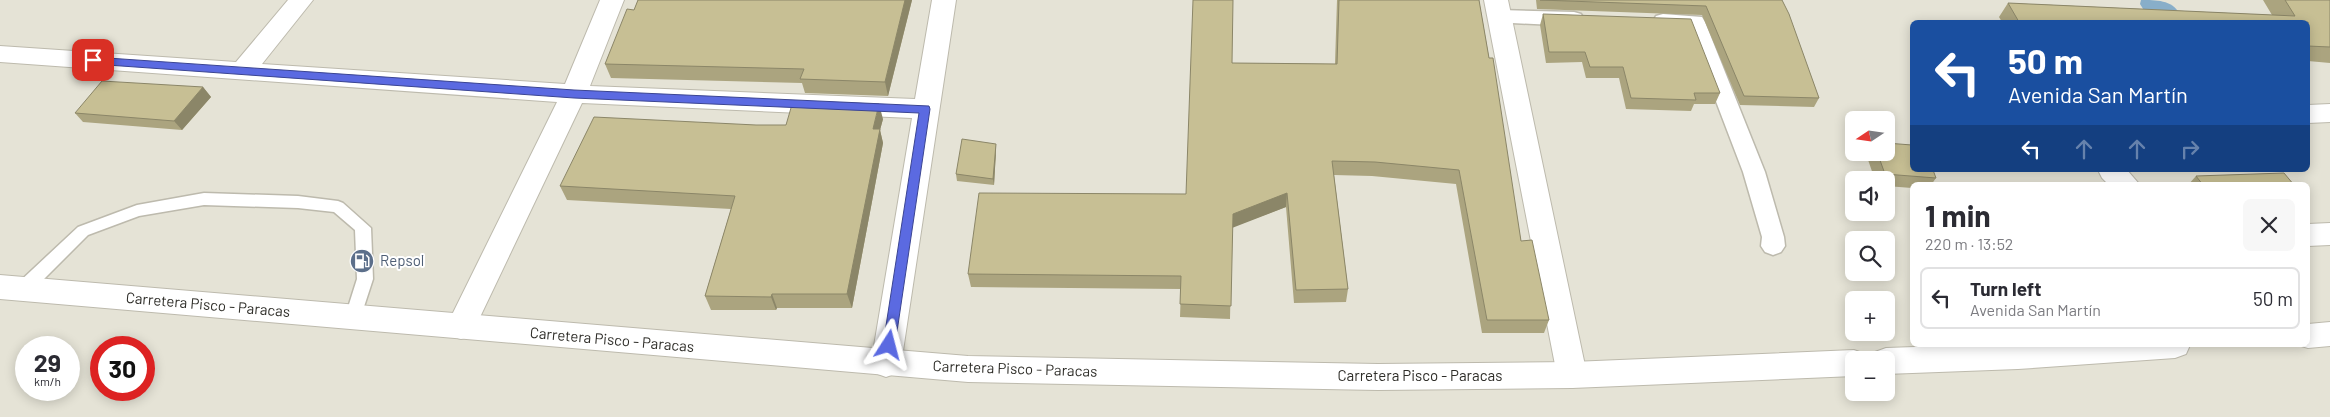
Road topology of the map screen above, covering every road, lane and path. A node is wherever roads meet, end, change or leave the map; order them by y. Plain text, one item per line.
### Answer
1 (301, 0) edge
2 (612, 0) edge
3 (944, 0) edge
4 (1498, 8) edge
5 (1597, 20) edge
6 (1646, 21) edge
7 (0, 54) edge
8 (242, 71) junction
9 (574, 94) junction
10 (925, 109) junction
11 (2330, 113) edge
12 (2310, 114) edge
13 (2330, 234) edge
14 (2310, 235) edge
15 (1773, 246) dead end
16 (12, 288) edge
17 (353, 317) junction
18 (462, 327) junction
19 (2330, 334) edge
20 (2310, 336) edge
21 (2146, 347) edge
22 (1895, 362) edge
23 (1845, 363) edge
24 (886, 364) junction
25 (1572, 375) junction

1 - 8 street
2 - 9 street
3 - 10 street
4 - 5 street
4 - 25 street
6 - 15 street
7 - 8 street
8 - 9 street
9 - 10 street
9 - 18 street
10 - 24 street
11 - 12 street
13 - 14 street
16 - 17 street, Carretera Pisco - Paracas
16 - 17 lane
17 - 18 street, Carretera Pisco - Paracas
18 - 24 street, Carretera Pisco - Paracas
19 - 20 street
21 - 22 street
23 - 25 street, Carretera Pisco - Paracas
24 - 25 street, Carretera Pisco - Paracas

